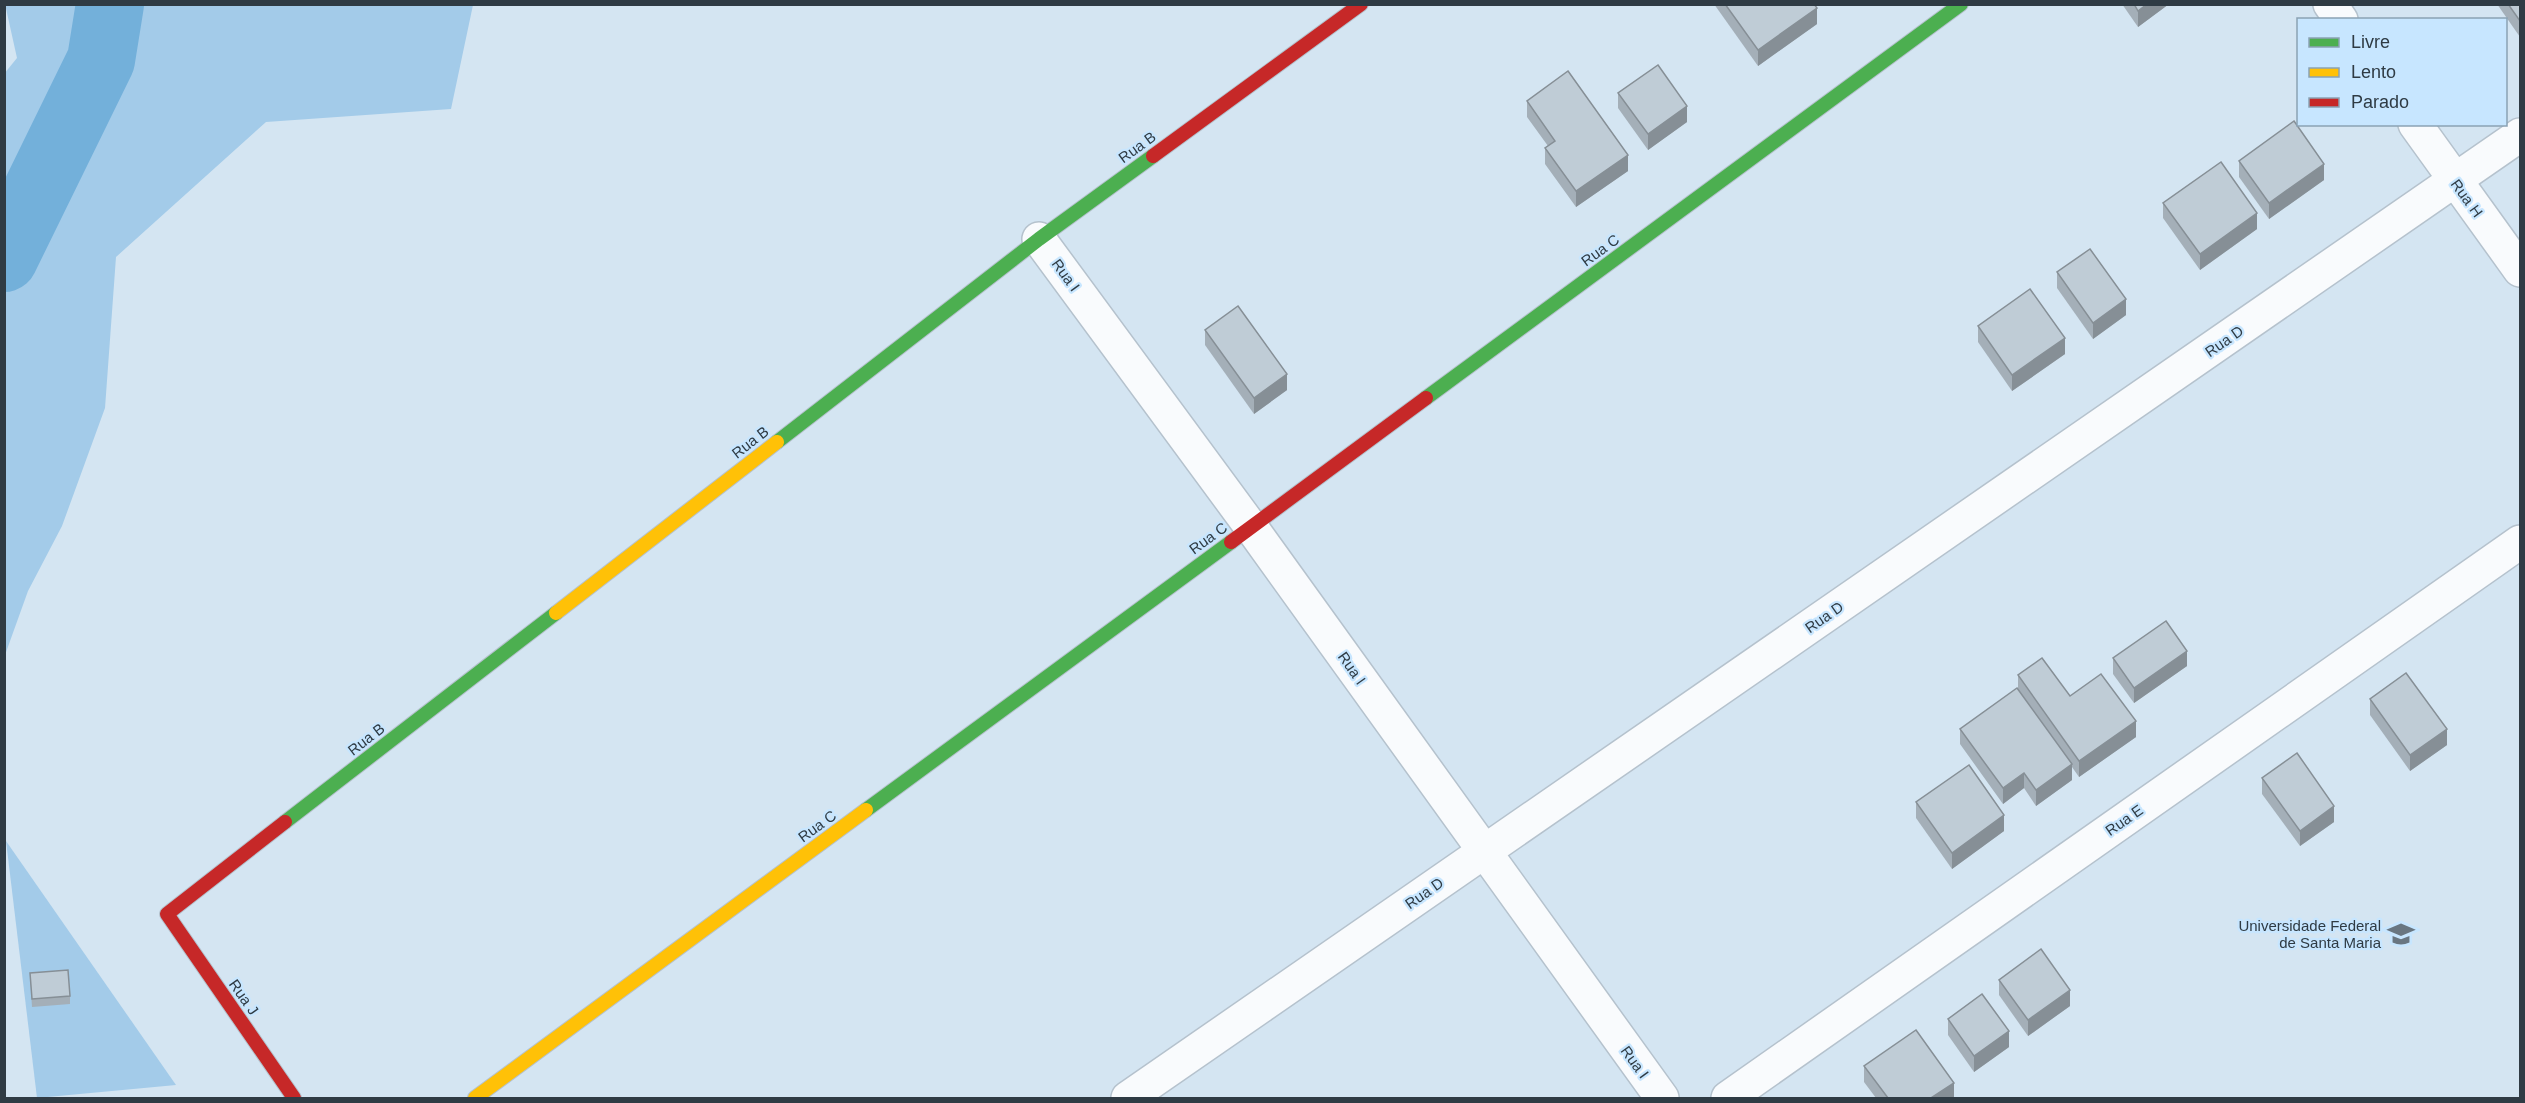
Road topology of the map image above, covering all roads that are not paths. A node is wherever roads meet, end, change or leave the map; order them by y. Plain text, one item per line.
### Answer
1 (1361, 4) edge
2 (1961, 4) edge
3 (2330, 4) edge
4 (2340, 18) edge
5 (2416, 126) edge
6 (2520, 135) edge
7 (2455, 181) junction
8 (1040, 239) junction
9 (2520, 270) edge
10 (1251, 527) junction
11 (2520, 542) edge
12 (1483, 852) junction
13 (167, 914) joint
14 (294, 1098) edge
15 (475, 1098) edge
16 (1128, 1098) edge
17 (1662, 1098) edge
18 (1728, 1098) edge

1 - 8 street, Rua B
2 - 10 street, Rua C
3 - 4 street
5 - 7 street, Rua H
6 - 7 street, Rua D
7 - 9 street, Rua H
7 - 12 street, Rua D
8 - 10 street, Rua I
8 - 13 street, Rua B
10 - 12 street, Rua I
10 - 15 street, Rua C
11 - 18 street, Rua E
12 - 16 street, Rua D
12 - 17 street, Rua I
13 - 14 street, Rua J

